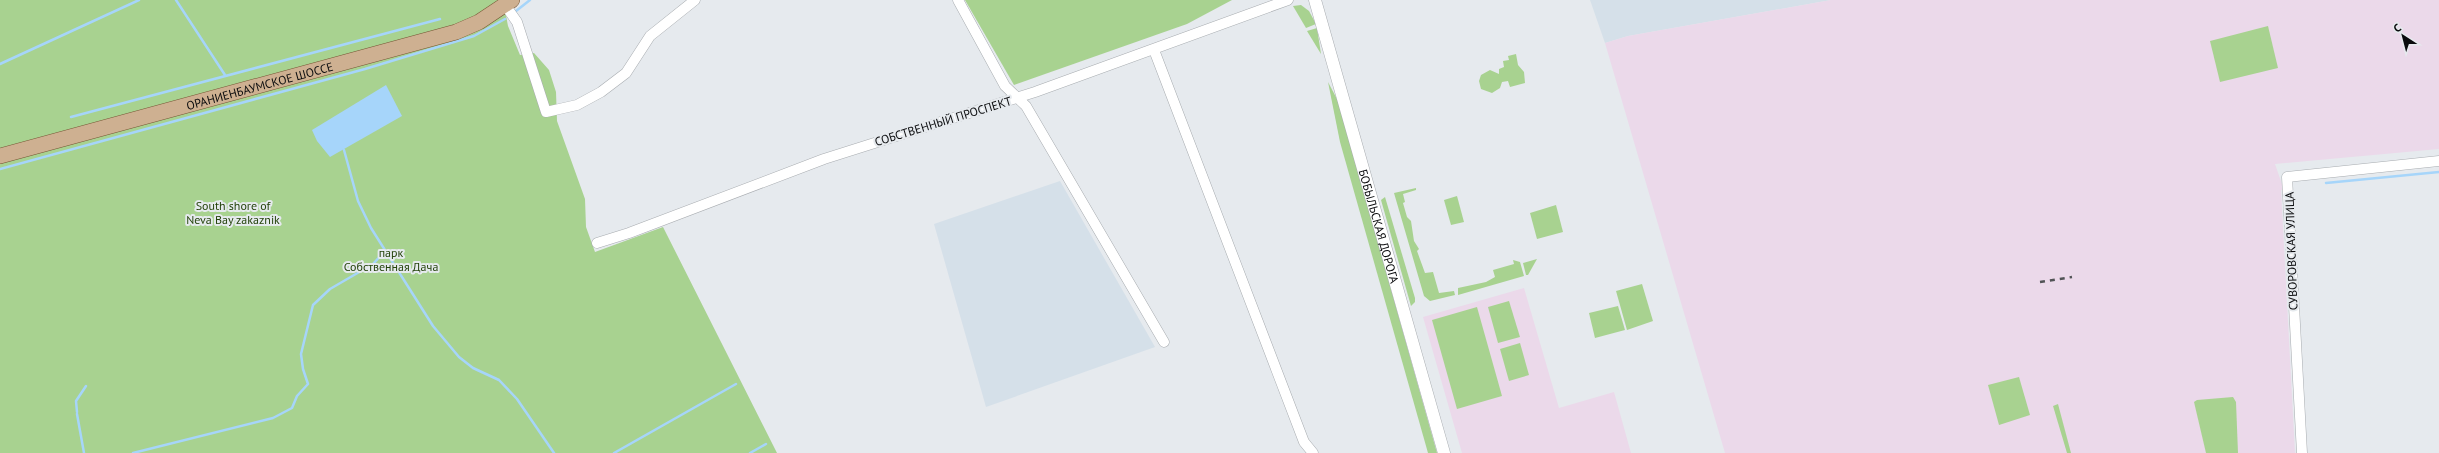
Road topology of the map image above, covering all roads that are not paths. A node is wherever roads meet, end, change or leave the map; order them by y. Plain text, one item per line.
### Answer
1 (695, 0) edge
2 (958, 0) edge
3 (1288, 0) edge
4 (1315, 0) edge
5 (509, 2) edge
6 (1154, 50) junction
7 (1017, 98) junction
8 (0, 156) edge
9 (2439, 162) edge
10 (597, 243) dead end
11 (1164, 342) dead end
12 (1313, 453) edge
13 (1444, 453) edge
14 (2302, 453) edge

1 - 5 street
2 - 7 street
3 - 6 street, СОБСТВЕННЫЙ ПРОСПЕКТ
4 - 13 street, БОБЫЛЬСКАЯ ДОРОГА
5 - 8 main road, ОРАНИЕНБАУМСКОЕ ШОССЕ
6 - 7 street, СОБСТВЕННЫЙ ПРОСПЕКТ
6 - 12 street
7 - 10 street, СОБСТВЕННЫЙ ПРОСПЕКТ
7 - 11 street
9 - 14 street, СУВОРОВСКАЯ УЛИЦА

